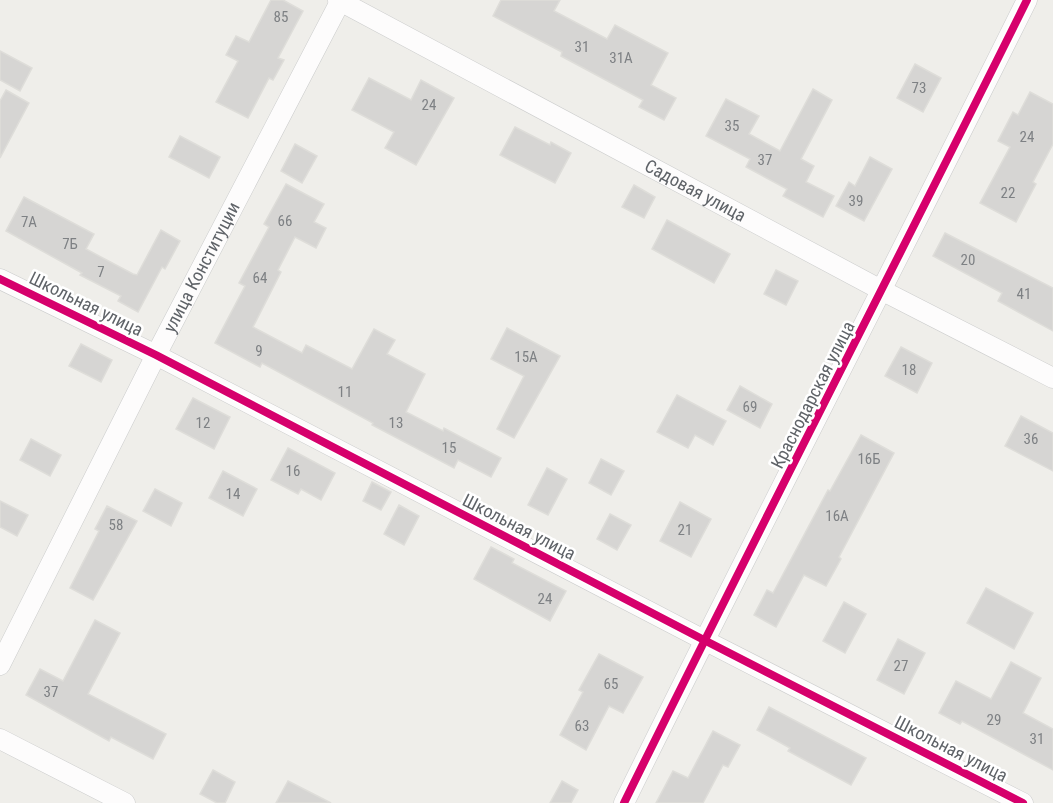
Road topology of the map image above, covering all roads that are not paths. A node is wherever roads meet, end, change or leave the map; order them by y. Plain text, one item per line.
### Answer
1 (340, 0) edge
2 (1027, 0) edge
3 (0, 279) edge
4 (883, 291) junction
5 (156, 355) junction
6 (1053, 378) edge
7 (704, 640) junction
8 (0, 665) edge
9 (0, 739) edge
10 (125, 803) edge
11 (624, 803) edge
12 (1023, 803) edge

1 - 4 street, Садовая улица
1 - 5 street, улица Конституции
2 - 4 street, Краснодарская улица
3 - 5 street, Школьная улица
4 - 6 street, Садовая улица
4 - 7 street, Краснодарская улица
5 - 7 street, Школьная улица
5 - 8 street, улица Конституции
7 - 11 street, Краснодарская улица
7 - 12 street, Школьная улица
9 - 10 street

